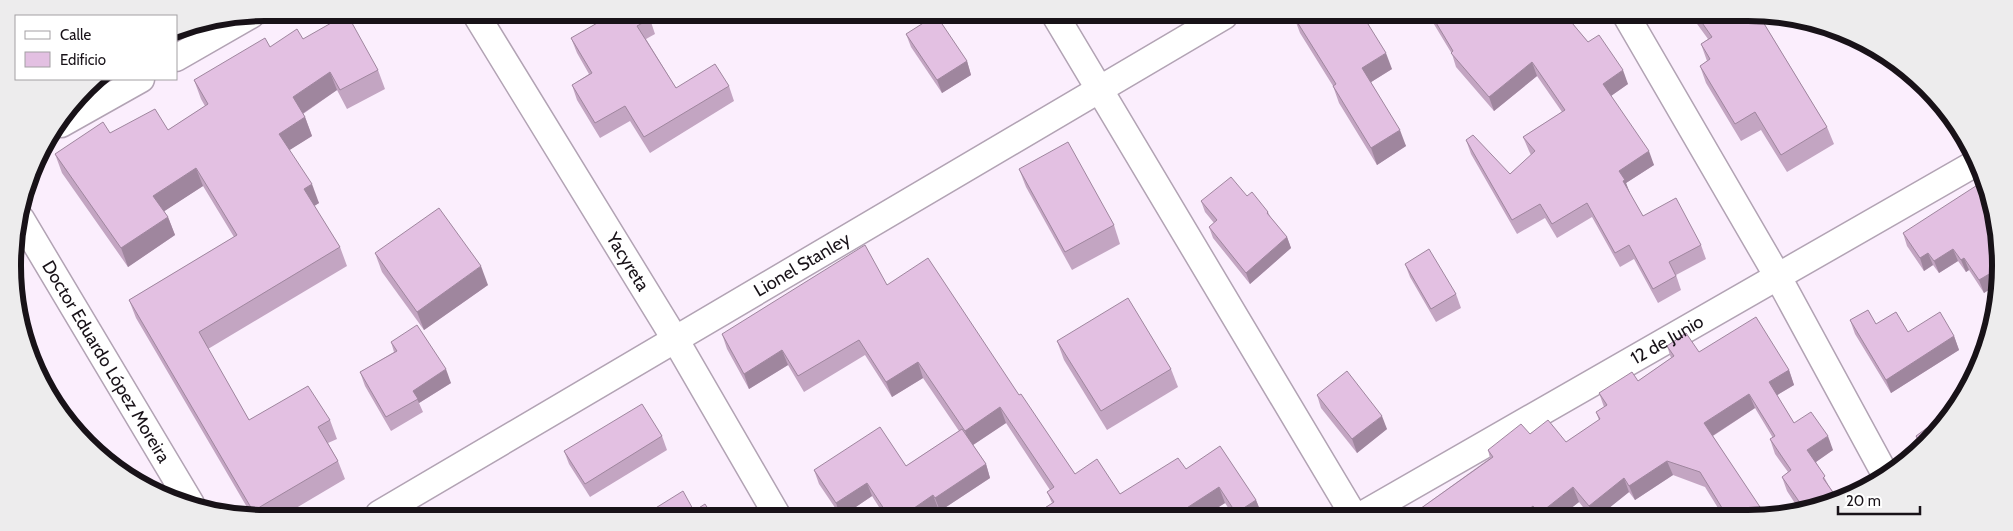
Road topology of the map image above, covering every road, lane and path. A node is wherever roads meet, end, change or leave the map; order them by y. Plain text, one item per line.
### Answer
1 (480, 21) edge
2 (1059, 21) edge
3 (1215, 21) edge
4 (1629, 21) edge
5 (237, 23) edge
6 (178, 57) edge
7 (138, 80) edge
8 (1099, 89) junction
9 (71, 118) edge
10 (1971, 166) edge
11 (25, 225) edge
12 (1778, 277) junction
13 (675, 339) junction
14 (1882, 469) edge
15 (187, 497) edge
16 (386, 510) edge
17 (774, 510) edge
18 (1350, 510) edge
19 (1370, 510) edge

1 - 13 street, Yacyreta
2 - 8 street
3 - 8 street, Lionel Stanley
4 - 12 street
5 - 6 street
7 - 9 street
8 - 13 street, Lionel Stanley
8 - 18 street
10 - 12 street, 12 de Junio
11 - 15 street, Doctor Eduardo López Moreira
12 - 14 street
12 - 19 street, 12 de Junio
13 - 16 street, Lionel Stanley
13 - 17 street, Yacyreta

